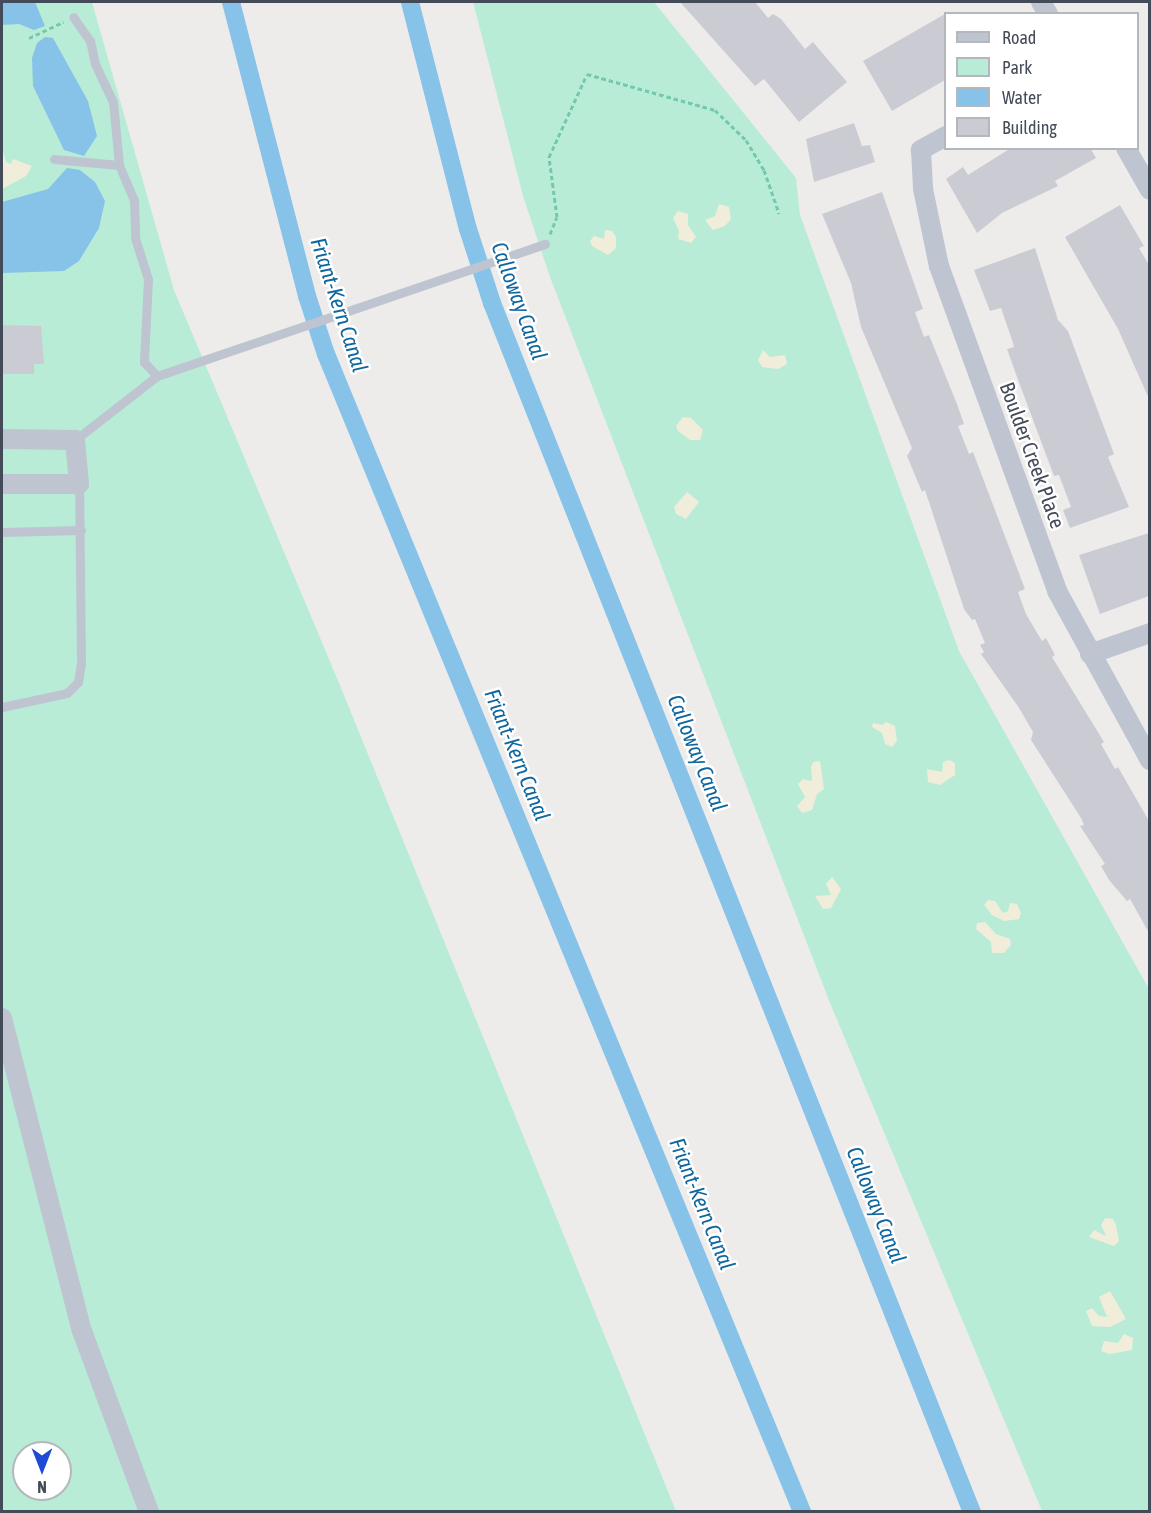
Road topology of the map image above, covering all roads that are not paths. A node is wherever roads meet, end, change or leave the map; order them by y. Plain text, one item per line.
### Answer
1 (73, 17) road end
2 (944, 137) edge
3 (1127, 150) edge
4 (54, 159) dead end
5 (119, 165) junction
6 (1149, 190) edge
7 (545, 244) road end
8 (158, 376) junction
9 (2, 439) edge
10 (75, 440) junction
11 (2, 484) edge
12 (79, 484) junction
13 (81, 530) junction
14 (2, 532) edge
15 (1149, 633) edge
16 (1090, 654) junction
17 (2, 707) edge
18 (1149, 760) edge
19 (2, 1018) edge
20 (149, 1512) edge

1 - 5 lane
2 - 16 street, Boulder Creek Place
3 - 6 street
4 - 5 lane
5 - 8 lane
7 - 8 lane
8 - 10 lane
9 - 10 street
10 - 12 street
11 - 12 street
12 - 13 lane
13 - 14 lane
13 - 17 lane
15 - 16 street
16 - 18 street, Boulder Creek Place
19 - 20 street

